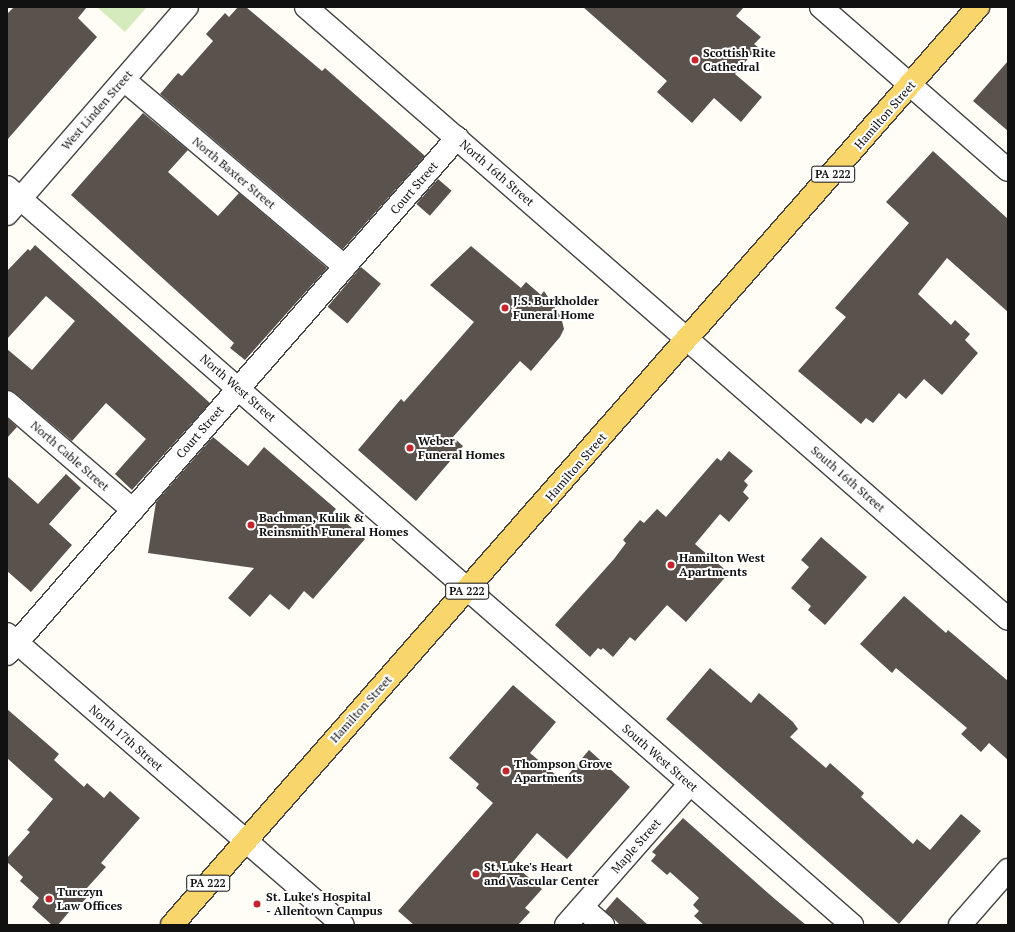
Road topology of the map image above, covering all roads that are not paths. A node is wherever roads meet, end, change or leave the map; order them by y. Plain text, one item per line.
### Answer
1 (187, 7) edge
2 (306, 7) edge
3 (821, 7) edge
4 (978, 7) edge
5 (124, 80) junction
6 (911, 85) junction
7 (457, 138) junction
8 (1008, 170) edge
9 (12, 200) edge
10 (345, 267) junction
11 (688, 340) junction
12 (238, 389) junction
13 (7, 402) edge
14 (132, 510) junction
15 (468, 590) junction
16 (1008, 619) edge
17 (10, 644) edge
18 (690, 784) junction
19 (245, 842) junction
20 (1008, 870) edge
21 (582, 906) junction
22 (172, 925) edge
23 (342, 925) edge
24 (566, 925) edge
25 (603, 925) edge
26 (852, 925) edge
27 (960, 925) edge

1 - 5 street, West Linden Street
2 - 7 street, North 16th Street
3 - 6 street
4 - 6 main road, Hamilton Street / PA 222
5 - 9 street, West Linden Street
5 - 10 street, North Baxter Street
6 - 8 street
6 - 11 main road, Hamilton Street / PA 222
7 - 10 street, Court Street
7 - 11 street, North 16th Street
9 - 12 street, North West Street
10 - 12 street, Court Street
11 - 15 main road, Hamilton Street / PA 222
11 - 16 street, South 16th Street
12 - 14 street, Court Street
12 - 15 street, North West Street
13 - 14 street, North Cable Street
14 - 17 street, Court Street
15 - 18 street, South West Street
15 - 19 main road, Hamilton Street / PA 222
17 - 19 street, North 17th Street
18 - 21 street, Maple Street
18 - 26 street, South West Street
19 - 22 main road, Hamilton Street / PA 222
19 - 23 street, North 17th Street
20 - 27 street
21 - 24 street, Maple Street
21 - 25 street

